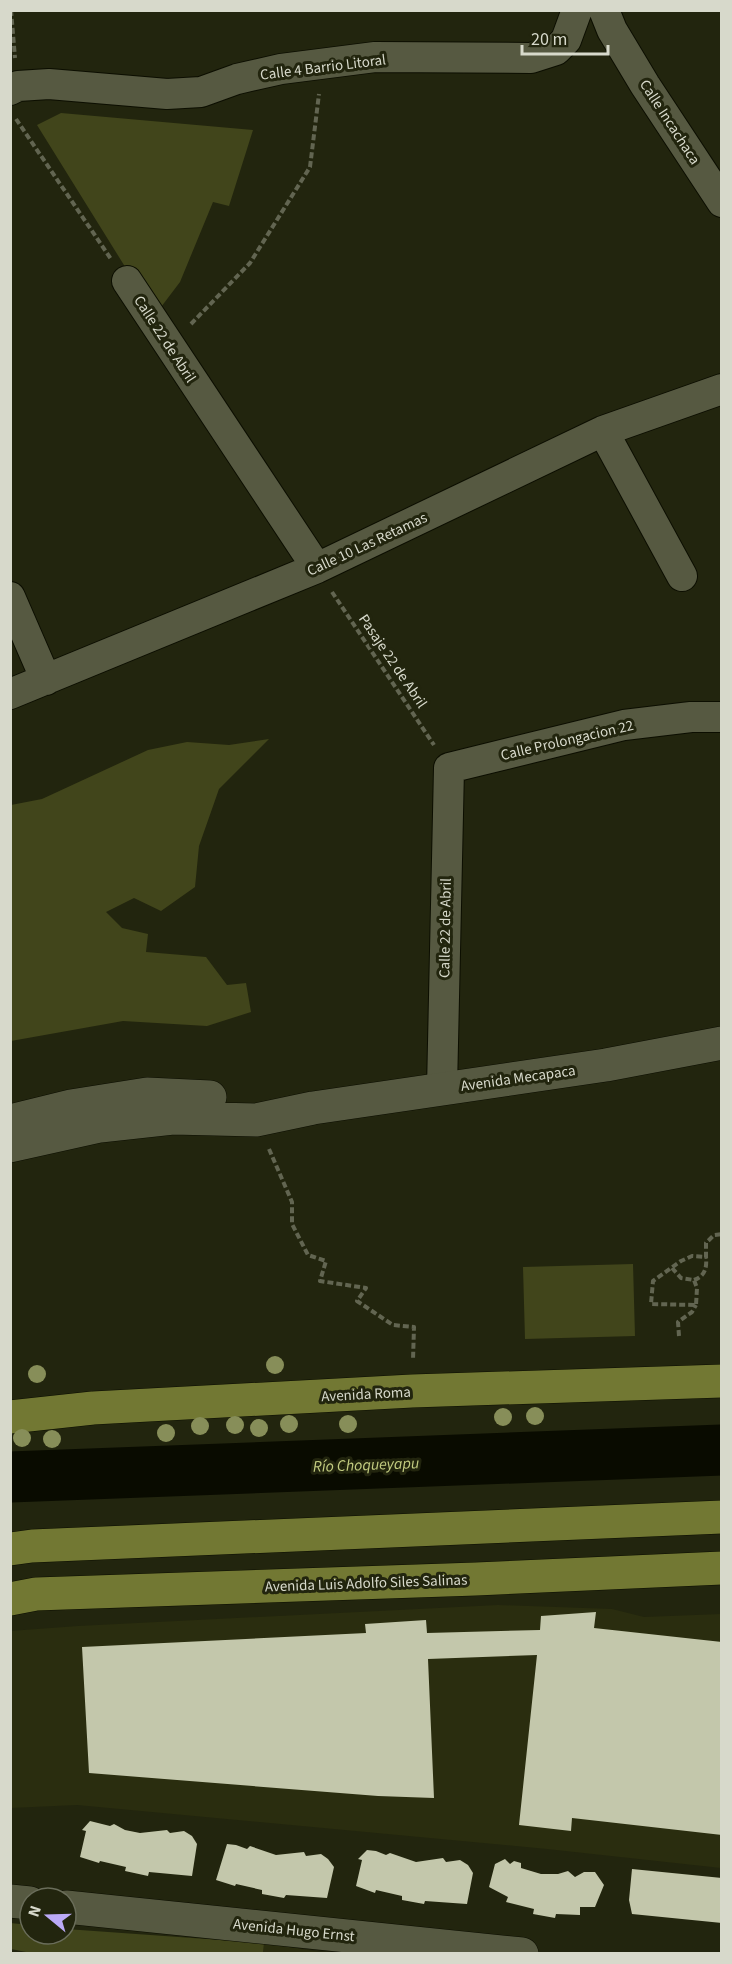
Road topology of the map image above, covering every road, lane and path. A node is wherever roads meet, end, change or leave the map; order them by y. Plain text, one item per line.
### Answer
1 (11, 10) edge
2 (577, 10) edge
3 (604, 10) edge
4 (323, 64) junction
5 (13, 96) edge
6 (722, 202) edge
7 (127, 282) joint
8 (170, 346) junction
9 (722, 389) edge
10 (603, 430) junction
11 (317, 568) junction
12 (682, 576) dead end
13 (10, 597) edge
14 (46, 680) junction
15 (10, 694) edge
16 (722, 717) edge
17 (449, 768) junction
18 (722, 1042) edge
19 (442, 1089) junction
20 (313, 1108) junction
21 (256, 1120) junction
22 (10, 1121) edge
23 (10, 1146) edge
24 (722, 1234) edge
25 (706, 1257) junction
26 (672, 1268) junction
27 (694, 1280) junction
28 (696, 1305) junction
29 (679, 1336) dead end
30 (722, 1381) edge
31 (412, 1391) junction
32 (10, 1417) edge
33 (722, 1517) edge
34 (10, 1549) edge
35 (722, 1568) edge
36 (10, 1599) edge
37 (78, 1908) edge
38 (522, 1953) edge

1 - 5 path, Calle 22 de Abril
2 - 4 street, Calle 4 Barrio Litoral
3 - 6 street, Calle Incachaca
4 - 5 street, Calle 4 Barrio Litoral
4 - 8 path
5 - 7 path, Calle 22 de Abril
7 - 8 street, Calle 22 de Abril
8 - 11 street, Calle 22 de Abril
9 - 10 street, Calle 10 Las Retamas
10 - 11 street, Calle 10 Las Retamas
10 - 12 street
11 - 14 street, Calle 10 Las Retamas
11 - 17 path, Pasaje 22 de Abril
13 - 14 street
14 - 15 street, Calle 10 Las Retamas
16 - 17 street, Calle Prolongacion 22
17 - 19 street, Calle 22 de Abril
18 - 19 street, Avenida Mecapaca
19 - 20 street, Avenida Mecapaca
20 - 21 street, Avenida Mecapaca
20 - 22 street, Avenida Mecapaca
21 - 23 street, Avenida Mecapaca
21 - 31 path
24 - 25 path
25 - 26 path
25 - 27 path
26 - 27 path
26 - 28 path
27 - 28 path
28 - 29 path
30 - 31 main road, Avenida Roma
31 - 32 main road, Avenida Roma
33 - 34 main road
35 - 36 main road, Avenida Luis Adolfo Siles Salinas
37 - 38 street, Avenida Hugo Ernst

